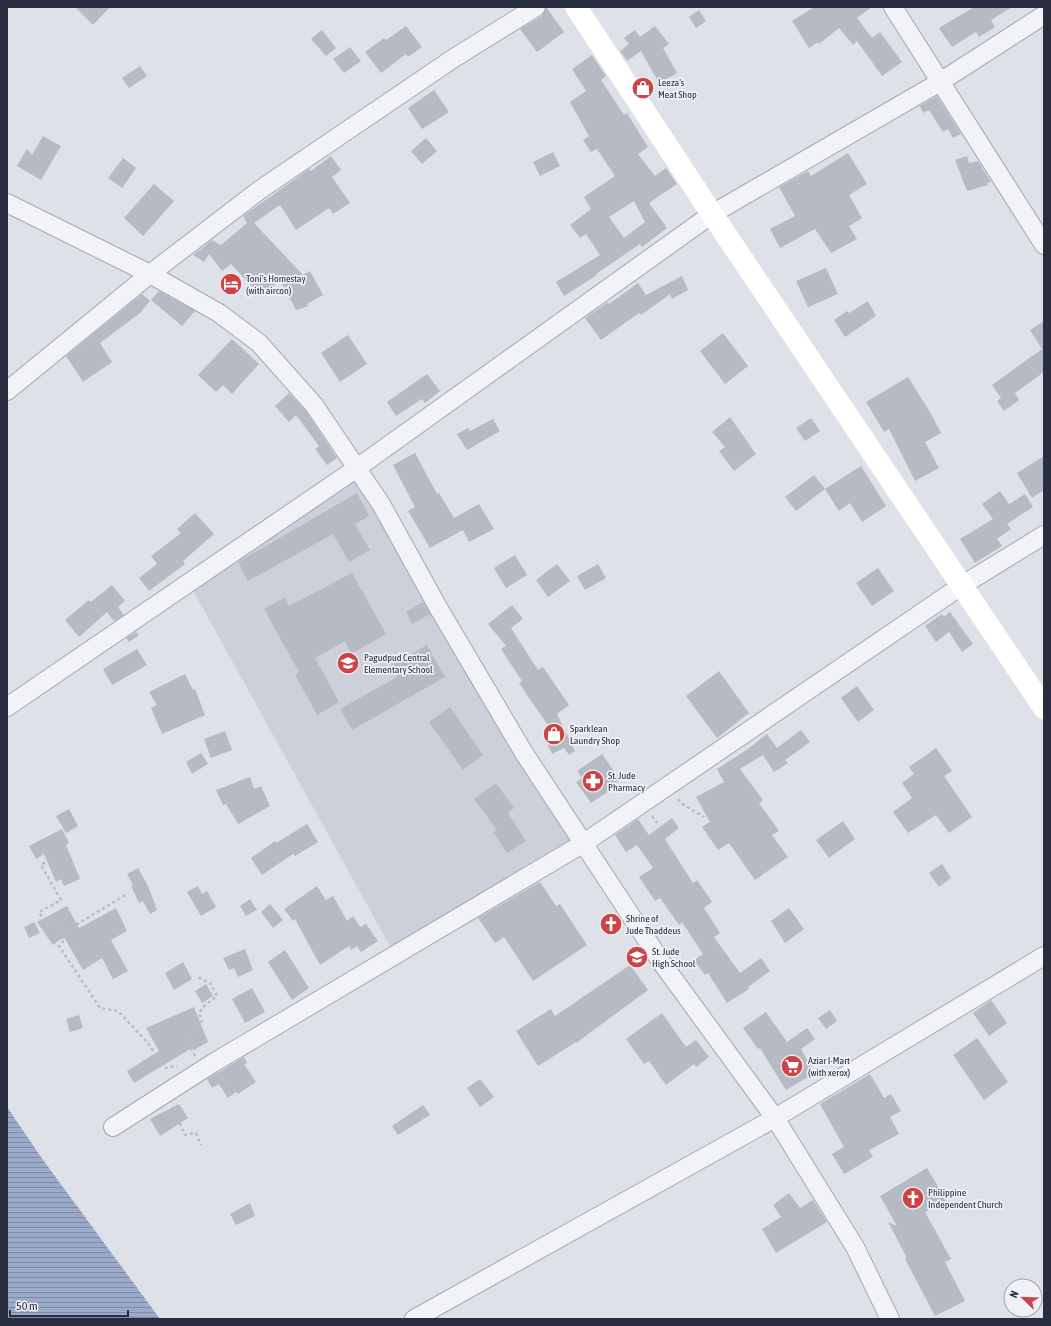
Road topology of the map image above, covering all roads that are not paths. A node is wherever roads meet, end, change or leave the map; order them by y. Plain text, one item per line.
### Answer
1 (536, 7) edge
2 (576, 7) edge
3 (893, 7) edge
4 (1044, 15) edge
5 (940, 82) junction
6 (7, 203) edge
7 (712, 214) junction
8 (1044, 245) edge
9 (150, 274) junction
10 (7, 391) edge
11 (357, 468) junction
12 (1044, 536) edge
13 (961, 586) junction
14 (7, 707) edge
15 (1044, 708) edge
16 (584, 843) junction
17 (1044, 956) edge
18 (775, 1118) junction
19 (113, 1127) dead end
20 (414, 1319) edge
21 (890, 1319) edge

1 - 9 street
2 - 7 main road
3 - 5 street
4 - 5 street
5 - 7 street
5 - 8 street
6 - 9 street
7 - 11 street
7 - 13 main road
9 - 10 street
9 - 11 street
11 - 14 street
11 - 16 street
12 - 13 street
13 - 15 main road
13 - 16 street
16 - 18 street
16 - 19 street
17 - 18 street
18 - 20 street
18 - 21 street

